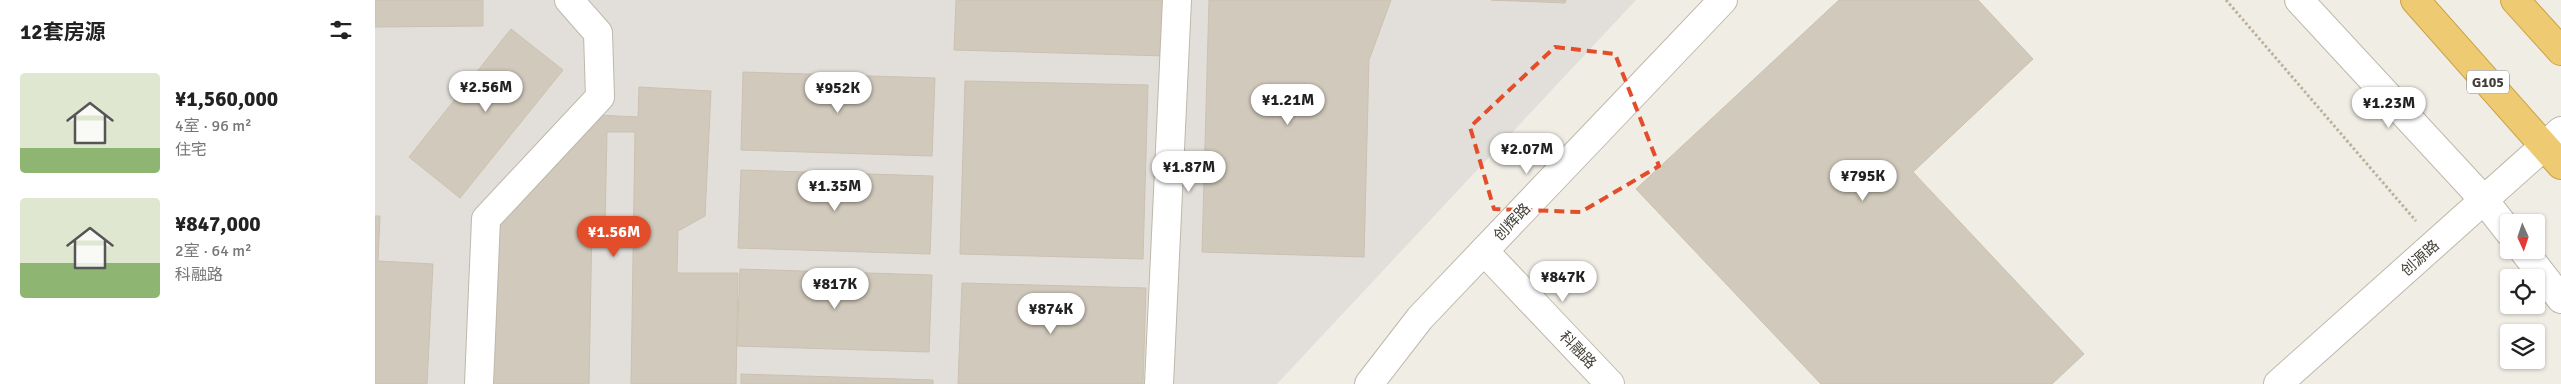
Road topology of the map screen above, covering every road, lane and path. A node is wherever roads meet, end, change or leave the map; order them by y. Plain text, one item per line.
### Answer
1 (569, 0) edge
2 (1177, 0) edge
3 (1723, 0) edge
4 (2226, 0) edge
5 (2299, 0) edge
6 (2415, 0) edge
7 (2515, 0) edge
8 (2530, 0) edge
9 (2561, 35) edge
10 (2561, 51) edge
11 (2555, 147) edge
12 (2484, 200) junction
13 (2500, 220) edge
14 (2436, 244) junction
15 (1484, 251) junction
16 (2530, 259) edge
17 (2561, 299) edge
18 (479, 384) edge
19 (1159, 384) edge
20 (1369, 384) edge
21 (1611, 384) edge
22 (2278, 384) edge

1 - 18 street
2 - 19 street
3 - 15 street, 创辉路
4 - 14 path
5 - 12 street
6 - 11 highway, G105
7 - 10 highway
8 - 9 highway
11 - 12 street, 创源路
12 - 13 street
12 - 14 street, 创源路
14 - 22 street, 创源路
15 - 20 street, 创辉路
15 - 21 street, 科融路
16 - 17 street

